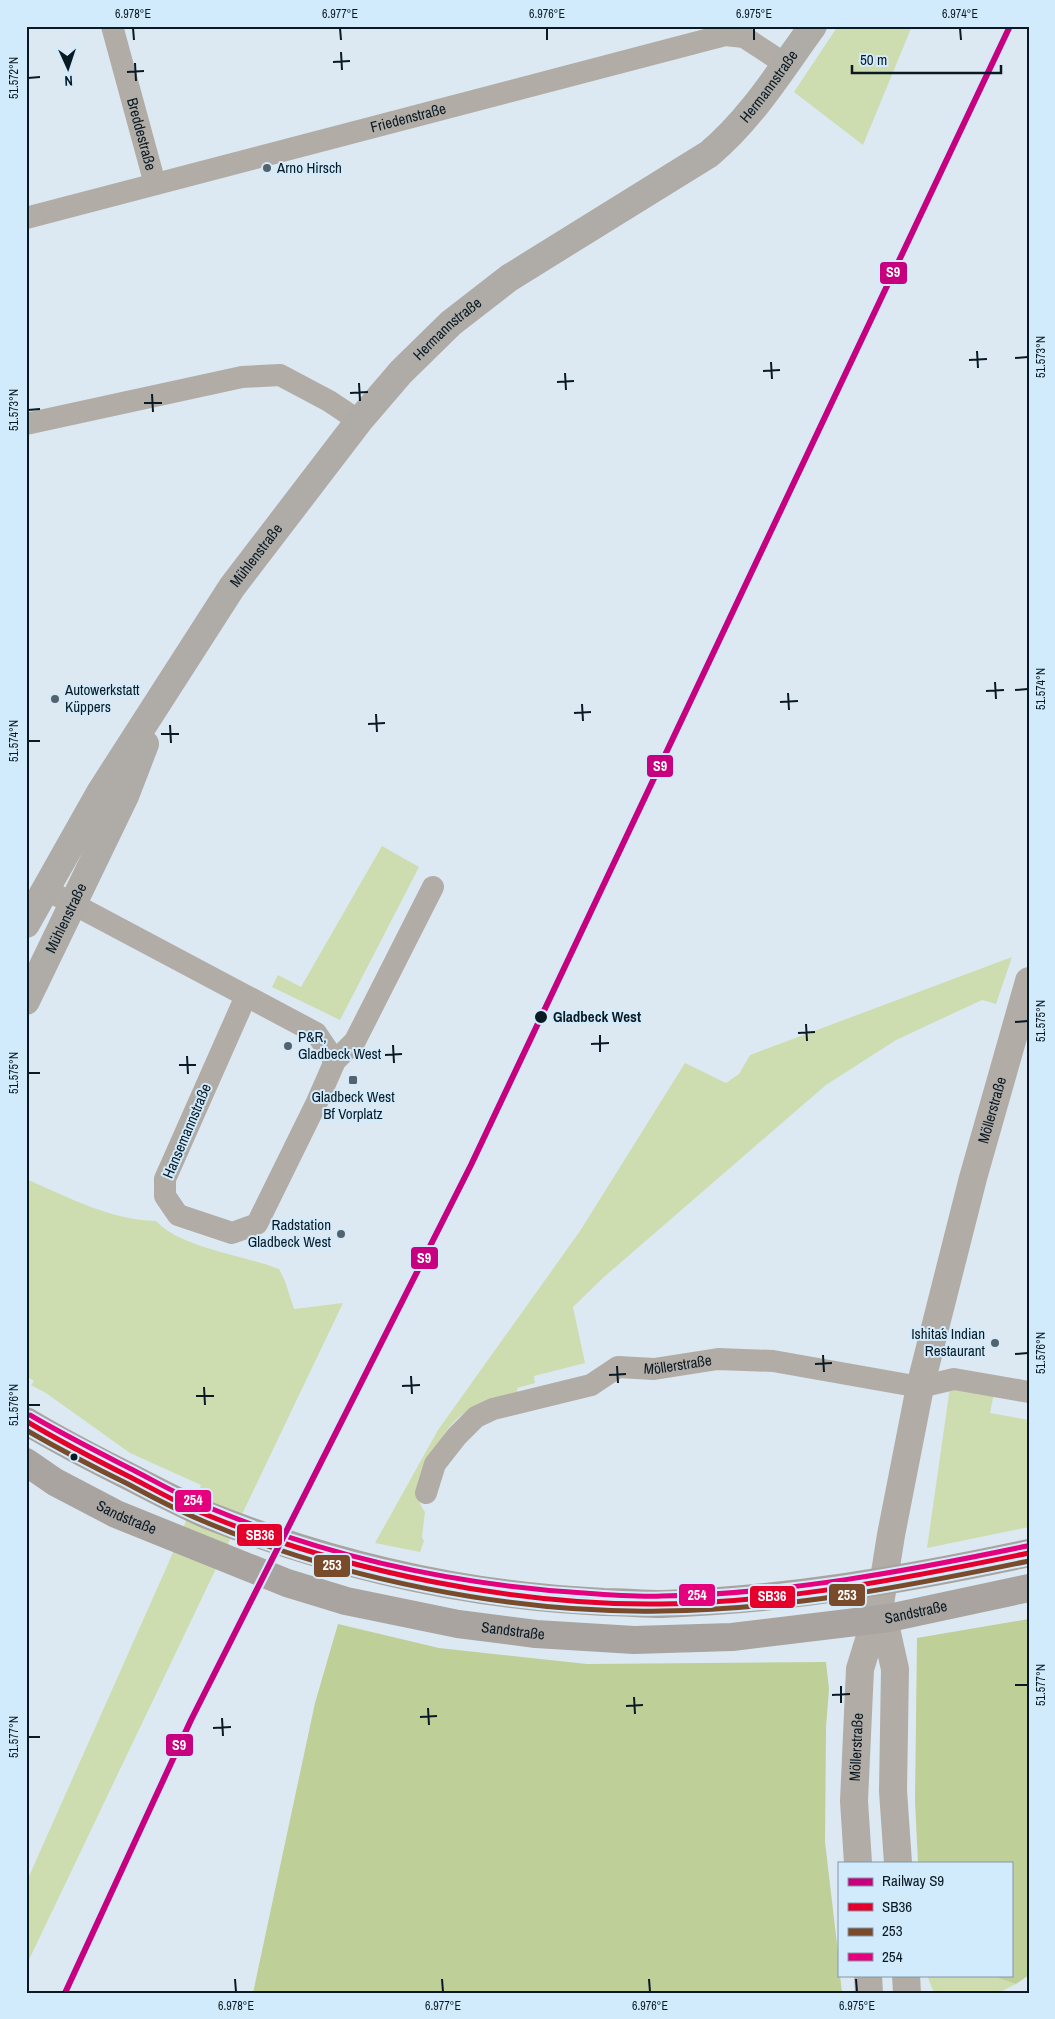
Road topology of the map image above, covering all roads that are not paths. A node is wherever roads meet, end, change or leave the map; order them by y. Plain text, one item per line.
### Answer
1 (112, 26) edge
2 (813, 26) edge
3 (785, 64) junction
4 (155, 184) junction
5 (26, 218) edge
6 (359, 421) junction
7 (26, 424) edge
8 (164, 695) junction
9 (433, 888) dead end
10 (45, 889) junction
11 (74, 903) junction
12 (26, 924) edge
13 (1027, 991) edge
14 (246, 996) junction
15 (26, 1001) edge
16 (334, 1061) junction
17 (920, 1387) junction
18 (1029, 1392) edge
19 (26, 1421) edge
20 (26, 1462) edge
21 (426, 1493) dead end
22 (1029, 1553) edge
23 (1029, 1588) edge
24 (880, 1604) junction
25 (858, 1862) edge
26 (898, 1862) edge
27 (868, 1976) edge
28 (906, 1976) edge
29 (870, 1993) edge
30 (907, 1993) edge

1 - 4 street, Breddestraße
2 - 3 main road, Hermannstraße
3 - 4 street, Friedenstraße
3 - 6 main road, Hermannstraße
4 - 5 street, Friedenstraße
6 - 7 street
6 - 8 main road, Mühlenstraße
8 - 10 main road, Mühlenstraße
8 - 11 main road, Mühlenstraße
9 - 16 street, Hansemannstraße
10 - 11 street
10 - 12 main road, Mühlenstraße
11 - 14 street
11 - 15 main road, Mühlenstraße
13 - 17 street, Möllerstraße
14 - 16 street
14 - 16 street, Hansemannstraße
17 - 18 street, Möllerstraße
17 - 21 street, Möllerstraße
17 - 24 street, Möllerstraße
19 - 22 main road
20 - 23 main road, Sandstraße
24 - 25 street, Möllerstraße
24 - 26 street, Möllerstraße
27 - 29 street
28 - 30 street

